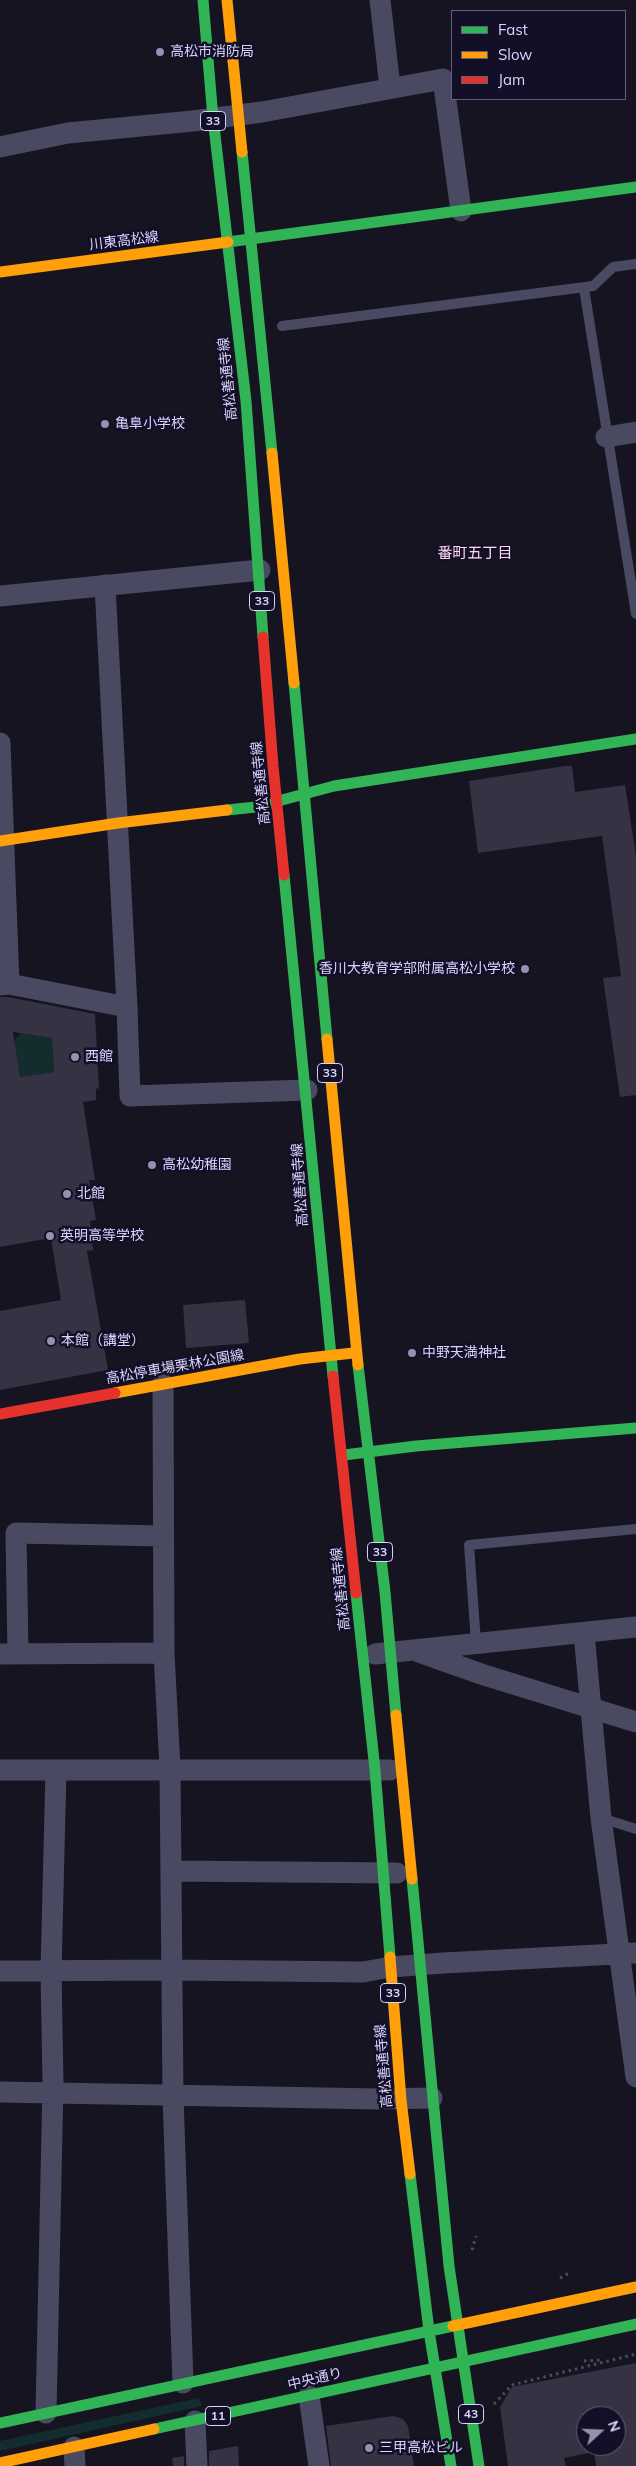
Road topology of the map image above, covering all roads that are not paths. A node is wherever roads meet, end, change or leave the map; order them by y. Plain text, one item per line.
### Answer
1 (203, 0) edge
2 (227, 0) edge
3 (380, 0) edge
4 (390, 87) junction
5 (238, 115) junction
6 (213, 118) junction
7 (0, 147) edge
8 (636, 187) edge
9 (461, 211) junction
10 (251, 240) junction
11 (228, 242) junction
12 (636, 264) edge
13 (0, 272) edge
14 (584, 288) junction
15 (282, 326) dead end
16 (636, 432) edge
17 (606, 437) junction
18 (260, 570) junction
19 (105, 585) junction
20 (0, 596) edge
21 (636, 614) edge
22 (636, 739) edge
23 (0, 743) edge
24 (305, 793) junction
25 (277, 801) junction
26 (118, 823) junction
27 (3, 840) edge
28 (5, 985) edge
29 (127, 1007) junction
30 (307, 1090) junction
31 (356, 1353) junction
32 (330, 1354) junction
33 (163, 1384) junction
34 (0, 1414) edge
35 (636, 1428) edge
36 (370, 1452) junction
37 (342, 1455) junction
38 (636, 1530) edge
39 (162, 1536) junction
40 (636, 1627) edge
41 (584, 1633) junction
42 (476, 1642) junction
43 (416, 1651) junction
44 (389, 1652) junction
45 (164, 1653) junction
46 (9, 1654) edge
47 (363, 1655) junction
48 (591, 1709) junction
49 (636, 1722) edge
50 (170, 1768) junction
51 (0, 1770) edge
52 (56, 1770) junction
53 (375, 1770) junction
54 (401, 1770) junction
55 (601, 1818) junction
56 (636, 1829) edge
57 (172, 1871) junction
58 (383, 1872) junction
59 (410, 1873) junction
60 (628, 1954) edge
61 (419, 1966) junction
62 (391, 1967) junction
63 (172, 1970) junction
64 (0, 1971) edge
65 (52, 1972) junction
66 (636, 2077) edge
67 (0, 2092) edge
68 (52, 2093) junction
69 (173, 2097) junction
70 (432, 2098) junction
71 (401, 2100) junction
72 (636, 2287) edge
73 (457, 2324) junction
74 (636, 2324) edge
75 (429, 2330) junction
76 (464, 2361) junction
77 (436, 2367) junction
78 (183, 2383) junction
79 (308, 2396) junction
80 (46, 2414) junction
81 (194, 2421) junction
82 (0, 2423) edge
83 (74, 2457) edge
84 (0, 2463) edge
85 (196, 2466) edge
86 (319, 2466) edge
87 (451, 2466) edge
88 (479, 2466) edge

1 - 6 main road, 高松善通寺線 / 33
2 - 5 main road, 33
3 - 4 street
4 - 5 street
4 - 9 street
5 - 6 street
5 - 10 main road, 33
6 - 7 street
6 - 11 main road, 高松善通寺線 / 33
8 - 9 main road, 川東高松線
9 - 10 main road, 川東高松線
10 - 11 main road, 川東高松線
10 - 24 main road, 33
11 - 13 main road, 川東高松線
11 - 18 main road, 高松善通寺線 / 33
12 - 14 lane
14 - 15 lane
14 - 17 lane
16 - 17 street
17 - 21 lane
18 - 19 street
18 - 25 main road, 高松善通寺線 / 33
19 - 20 street
19 - 26 street
22 - 24 main road
23 - 27 street
24 - 25 main road
24 - 31 main road, 33
25 - 26 main road
25 - 30 main road, 高松善通寺線 / 33
26 - 27 main road
26 - 29 street
27 - 28 street
28 - 29 street
29 - 30 street
30 - 32 main road, 高松善通寺線 / 33
31 - 32 main road, 高松停車場栗林公園線
31 - 36 main road, 33
32 - 33 main road, 高松停車場栗林公園線
32 - 37 main road, 高松善通寺線 / 33
33 - 34 main road, 高松停車場栗林公園線
33 - 39 street
35 - 36 main road
36 - 37 main road
36 - 44 main road, 33
37 - 47 main road, 高松善通寺線 / 33
38 - 42 lane
39 - 45 street
39 - 46 street
40 - 41 street
41 - 42 street
41 - 48 street
42 - 43 street
43 - 44 street
43 - 48 street
44 - 47 street
44 - 54 main road, 33
45 - 46 street
45 - 50 street
47 - 53 main road, 高松善通寺線 / 33
48 - 49 street
48 - 55 street
50 - 52 street
50 - 53 street
50 - 57 street
51 - 52 street
52 - 65 street
53 - 54 street
53 - 58 main road, 高松善通寺線 / 33
54 - 59 main road, 33
55 - 56 lane
55 - 60 street
57 - 58 street
57 - 63 street
58 - 59 street
58 - 62 main road, 高松善通寺線 / 33
59 - 61 main road, 33
60 - 61 street
60 - 66 street
61 - 62 street
61 - 70 main road, 33
62 - 63 street
62 - 71 main road, 高松善通寺線 / 33
63 - 65 street
63 - 69 street
64 - 65 street
65 - 68 street
67 - 68 street
68 - 69 street
68 - 80 street
69 - 71 street
69 - 78 street
70 - 71 street
70 - 73 main road, 33
71 - 75 main road, 高松善通寺線 / 33
72 - 73 main road, 中央通り
73 - 75 main road, 中央通り
73 - 76 main road, 33
74 - 76 main road, 中央通り / 11
75 - 77 main road, 高松善通寺線 / 33
75 - 78 main road, 中央通り
76 - 77 main road, 中央通り / 11
76 - 88 main road, 43
77 - 79 main road, 中央通り / 11
77 - 87 main road, 43
78 - 80 main road, 中央通り
79 - 81 main road, 中央通り / 11
79 - 86 street
80 - 82 main road, 中央通り
81 - 83 main road, 中央通り / 11
81 - 85 street
83 - 84 main road, 中央通り / 11

